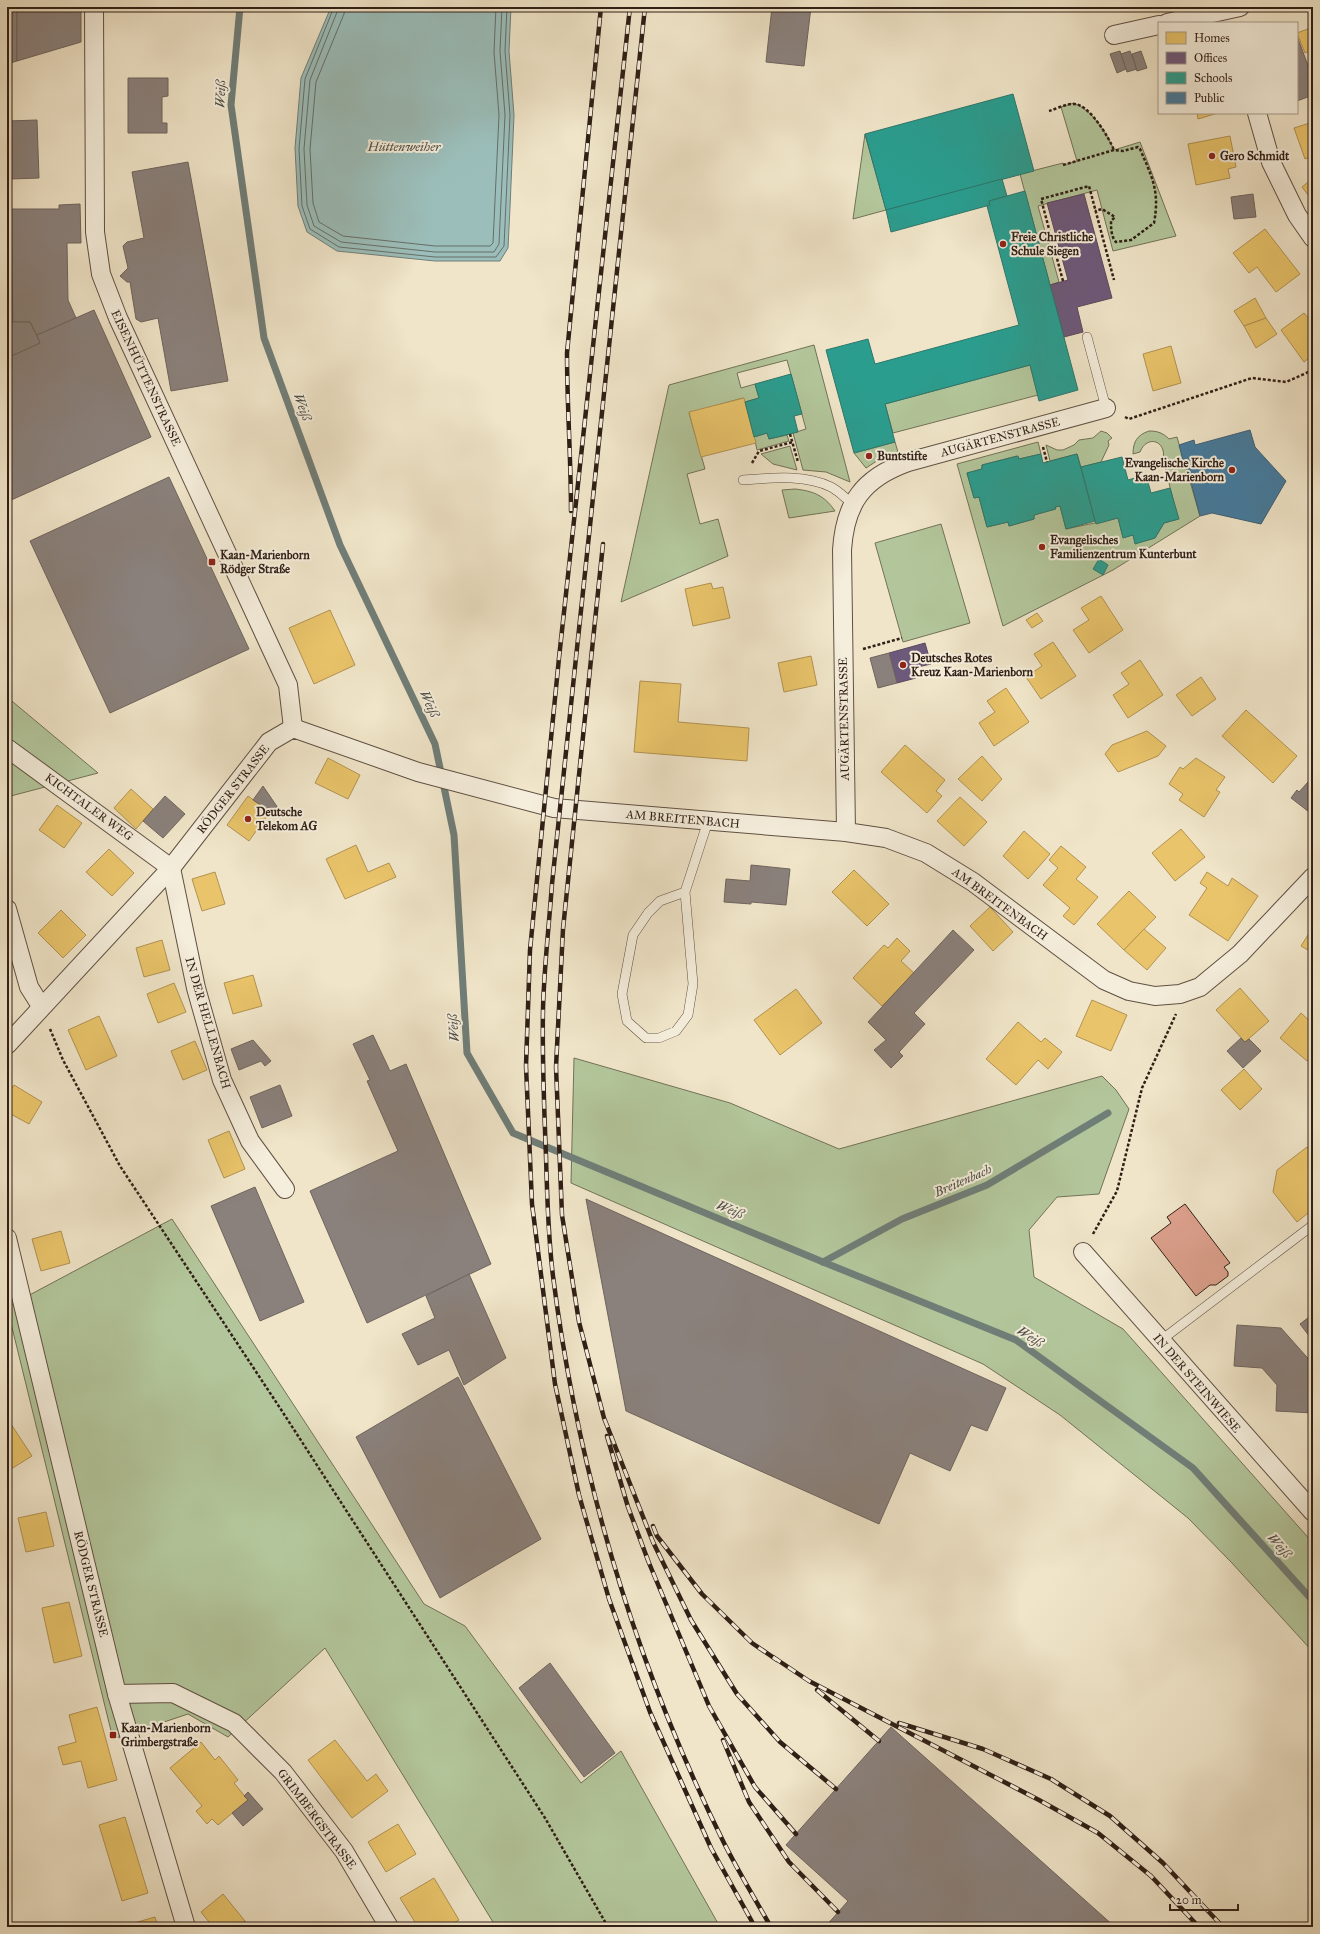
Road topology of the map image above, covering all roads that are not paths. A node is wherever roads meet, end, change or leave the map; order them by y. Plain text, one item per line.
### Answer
1 (94, 7) edge
2 (1233, 13) edge
3 (1174, 22) edge
4 (1158, 25) edge
5 (1114, 35) dead end
6 (1257, 114) edge
7 (1313, 238) edge
8 (1087, 337) dead end
9 (1106, 408) joint
10 (743, 480) road end
11 (853, 504) junction
12 (292, 728) junction
13 (7, 748) edge
14 (708, 821) junction
15 (846, 832) junction
16 (171, 868) junction
17 (1313, 877) edge
18 (686, 892) junction
19 (7, 909) edge
20 (42, 1006) junction
21 (7, 1045) edge
22 (285, 1189) dead end
23 (1313, 1225) edge
24 (7, 1238) edge
25 (1083, 1252) road end
26 (1160, 1341) junction
27 (1313, 1512) edge
28 (117, 1694) junction
29 (186, 1927) edge
30 (389, 1927) edge

1 - 12 street, EISENHÜTTENSTRASSE
2 - 3 street
4 - 5 street
6 - 7 street
8 - 9 lane
9 - 11 street, AUGÄRTENSTRASSE
10 - 11 lane
11 - 15 street, AUGÄRTENSTRASSE
12 - 14 street, AM BREITENBACH
12 - 16 street, RÖDGER STRASSE
13 - 16 street, KICHTALER WEG
14 - 15 street, AM BREITENBACH
14 - 18 lane
15 - 17 street, AM BREITENBACH
16 - 20 street, RÖDGER STRASSE
16 - 22 street, IN DER HELLENBACH
18 - 18 lane
19 - 20 street
20 - 21 street, RÖDGER STRASSE
23 - 26 lane
24 - 28 street, RÖDGER STRASSE
25 - 26 street, IN DER STEINWIESE
26 - 27 street, IN DER STEINWIESE
28 - 29 street, RÖDGER STRASSE
28 - 30 street, GRIMBERGSTRASSE

